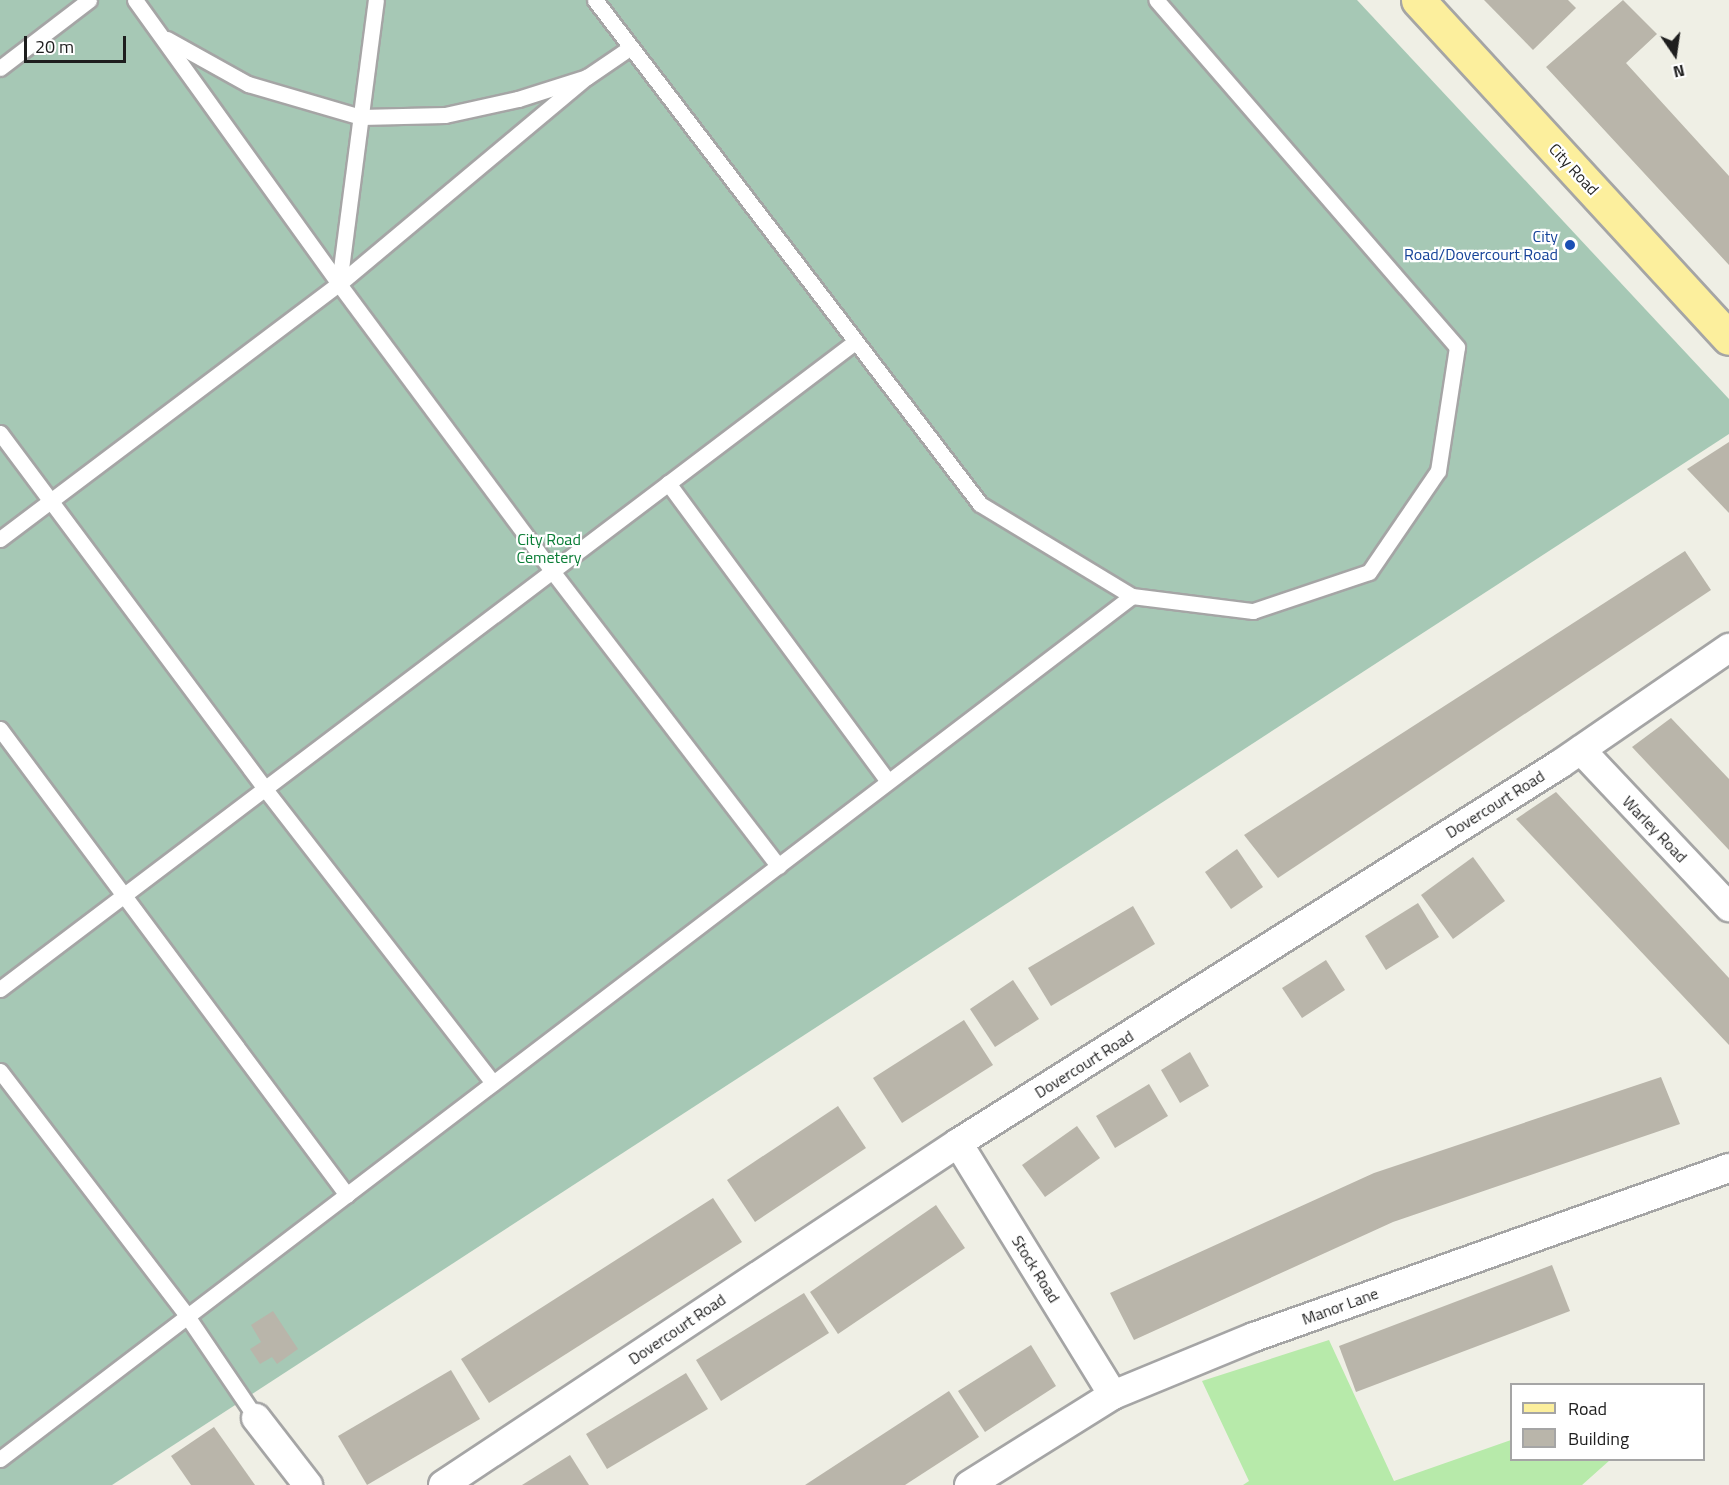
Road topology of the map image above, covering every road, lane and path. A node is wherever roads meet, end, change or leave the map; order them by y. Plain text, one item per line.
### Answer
1 (89, 0) edge
2 (135, 0) edge
3 (376, 0) edge
4 (595, 0) edge
5 (1156, 0) edge
6 (1418, 0) edge
7 (161, 36) junction
8 (631, 47) junction
9 (0, 68) edge
10 (587, 77) junction
11 (361, 117) junction
12 (339, 284) junction
13 (1729, 338) edge
14 (855, 342) junction
15 (0, 433) edge
16 (668, 483) junction
17 (52, 501) junction
18 (0, 539) edge
19 (552, 571) junction
20 (1132, 596) junction
21 (1729, 648) edge
22 (0, 729) edge
23 (1581, 750) junction
24 (888, 781) junction
25 (265, 789) junction
26 (778, 866) junction
27 (124, 896) junction
28 (1729, 907) edge
29 (0, 989) edge
30 (0, 1071) edge
31 (493, 1083) junction
32 (958, 1143) junction
33 (1729, 1168) edge
34 (347, 1195) junction
35 (187, 1316) junction
36 (1113, 1395) junction
37 (256, 1418) joint
38 (0, 1459) edge
39 (308, 1485) edge
40 (443, 1485) edge
41 (969, 1485) edge

1 - 9 lane
2 - 7 lane
3 - 11 lane
4 - 8 lane
5 - 20 lane
6 - 13 main road, City Road
7 - 11 lane
7 - 12 lane
8 - 10 lane
8 - 14 lane
10 - 11 lane
10 - 12 lane
11 - 12 lane
12 - 17 lane
12 - 19 lane
14 - 16 lane
14 - 20 lane
15 - 17 lane
16 - 19 lane
16 - 24 lane
17 - 18 lane
17 - 25 lane
19 - 25 lane
19 - 26 lane
20 - 24 lane
21 - 23 street, Dovercourt Road
22 - 27 lane
23 - 28 street, Warley Road
23 - 32 street, Dovercourt Road
24 - 26 lane
25 - 27 lane
25 - 31 lane
26 - 31 lane
27 - 29 lane
27 - 34 lane
30 - 35 lane
31 - 34 lane
32 - 36 street, Stock Road
32 - 40 street, Dovercourt Road
33 - 36 street, Manor Lane
34 - 35 lane
35 - 37 lane
35 - 38 lane
36 - 41 street, Manor Lane
37 - 39 street

